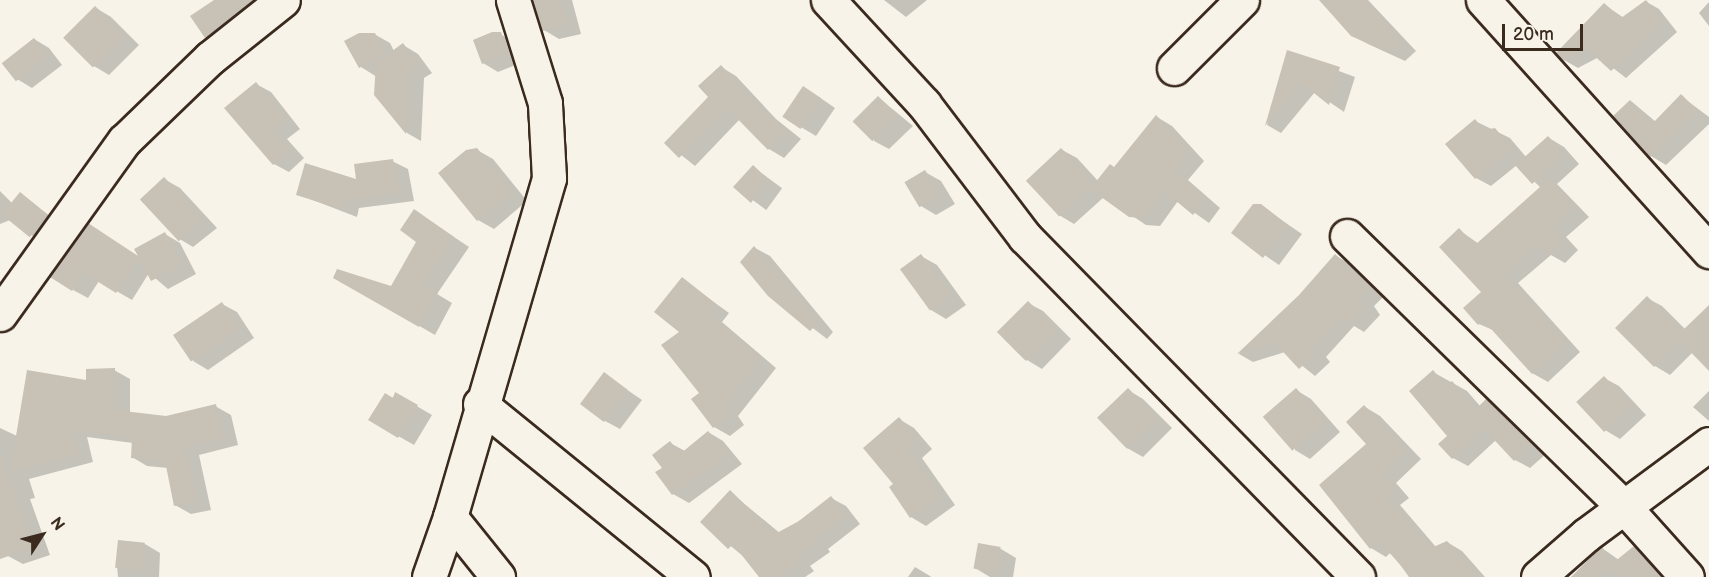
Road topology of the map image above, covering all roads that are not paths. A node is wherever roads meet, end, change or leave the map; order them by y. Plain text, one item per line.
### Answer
1 (283, 0) edge
2 (513, 0) edge
3 (828, 0) edge
4 (1242, 0) edge
5 (1483, 0) edge
6 (1174, 68) dead end
7 (1347, 236) dead end
8 (1709, 251) edge
9 (0, 314) edge
10 (480, 404) junction
11 (1709, 444) edge
12 (1626, 509) junction
13 (450, 517) junction
14 (429, 577) edge
15 (498, 577) edge
16 (693, 577) edge
17 (1358, 577) edge
18 (1538, 577) edge
19 (1687, 577) edge

1 - 9 street
2 - 10 street
3 - 17 street
4 - 6 street
5 - 8 street
7 - 12 street
10 - 13 street
10 - 16 street
11 - 12 street
12 - 18 street
12 - 19 street
13 - 14 street
13 - 15 street

